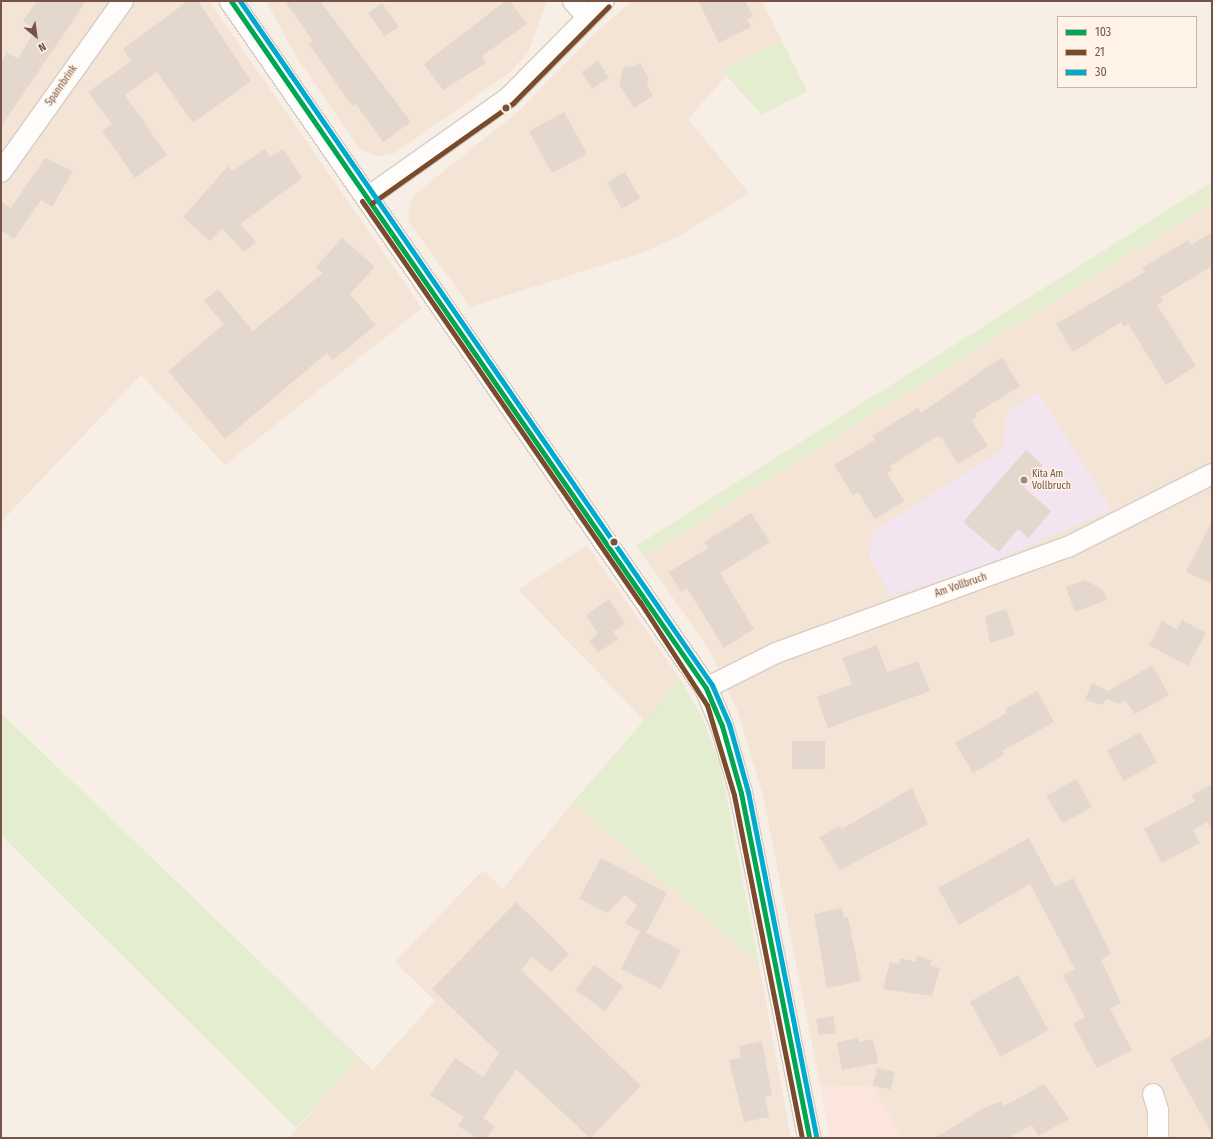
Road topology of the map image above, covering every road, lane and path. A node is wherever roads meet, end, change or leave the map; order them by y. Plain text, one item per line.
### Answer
1 (123, 1) edge
2 (231, 1) edge
3 (573, 1) edge
4 (604, 1) edge
5 (586, 16) junction
6 (1, 172) edge
7 (368, 197) junction
8 (1212, 474) edge
9 (706, 688) junction
10 (1153, 1094) dead end
11 (809, 1138) edge
12 (1158, 1138) edge

1 - 6 street, Spannbrink
2 - 7 street
3 - 5 street
4 - 5 street
5 - 7 street
7 - 9 street
8 - 9 street, Am Vollbruch
9 - 11 street
10 - 12 street

